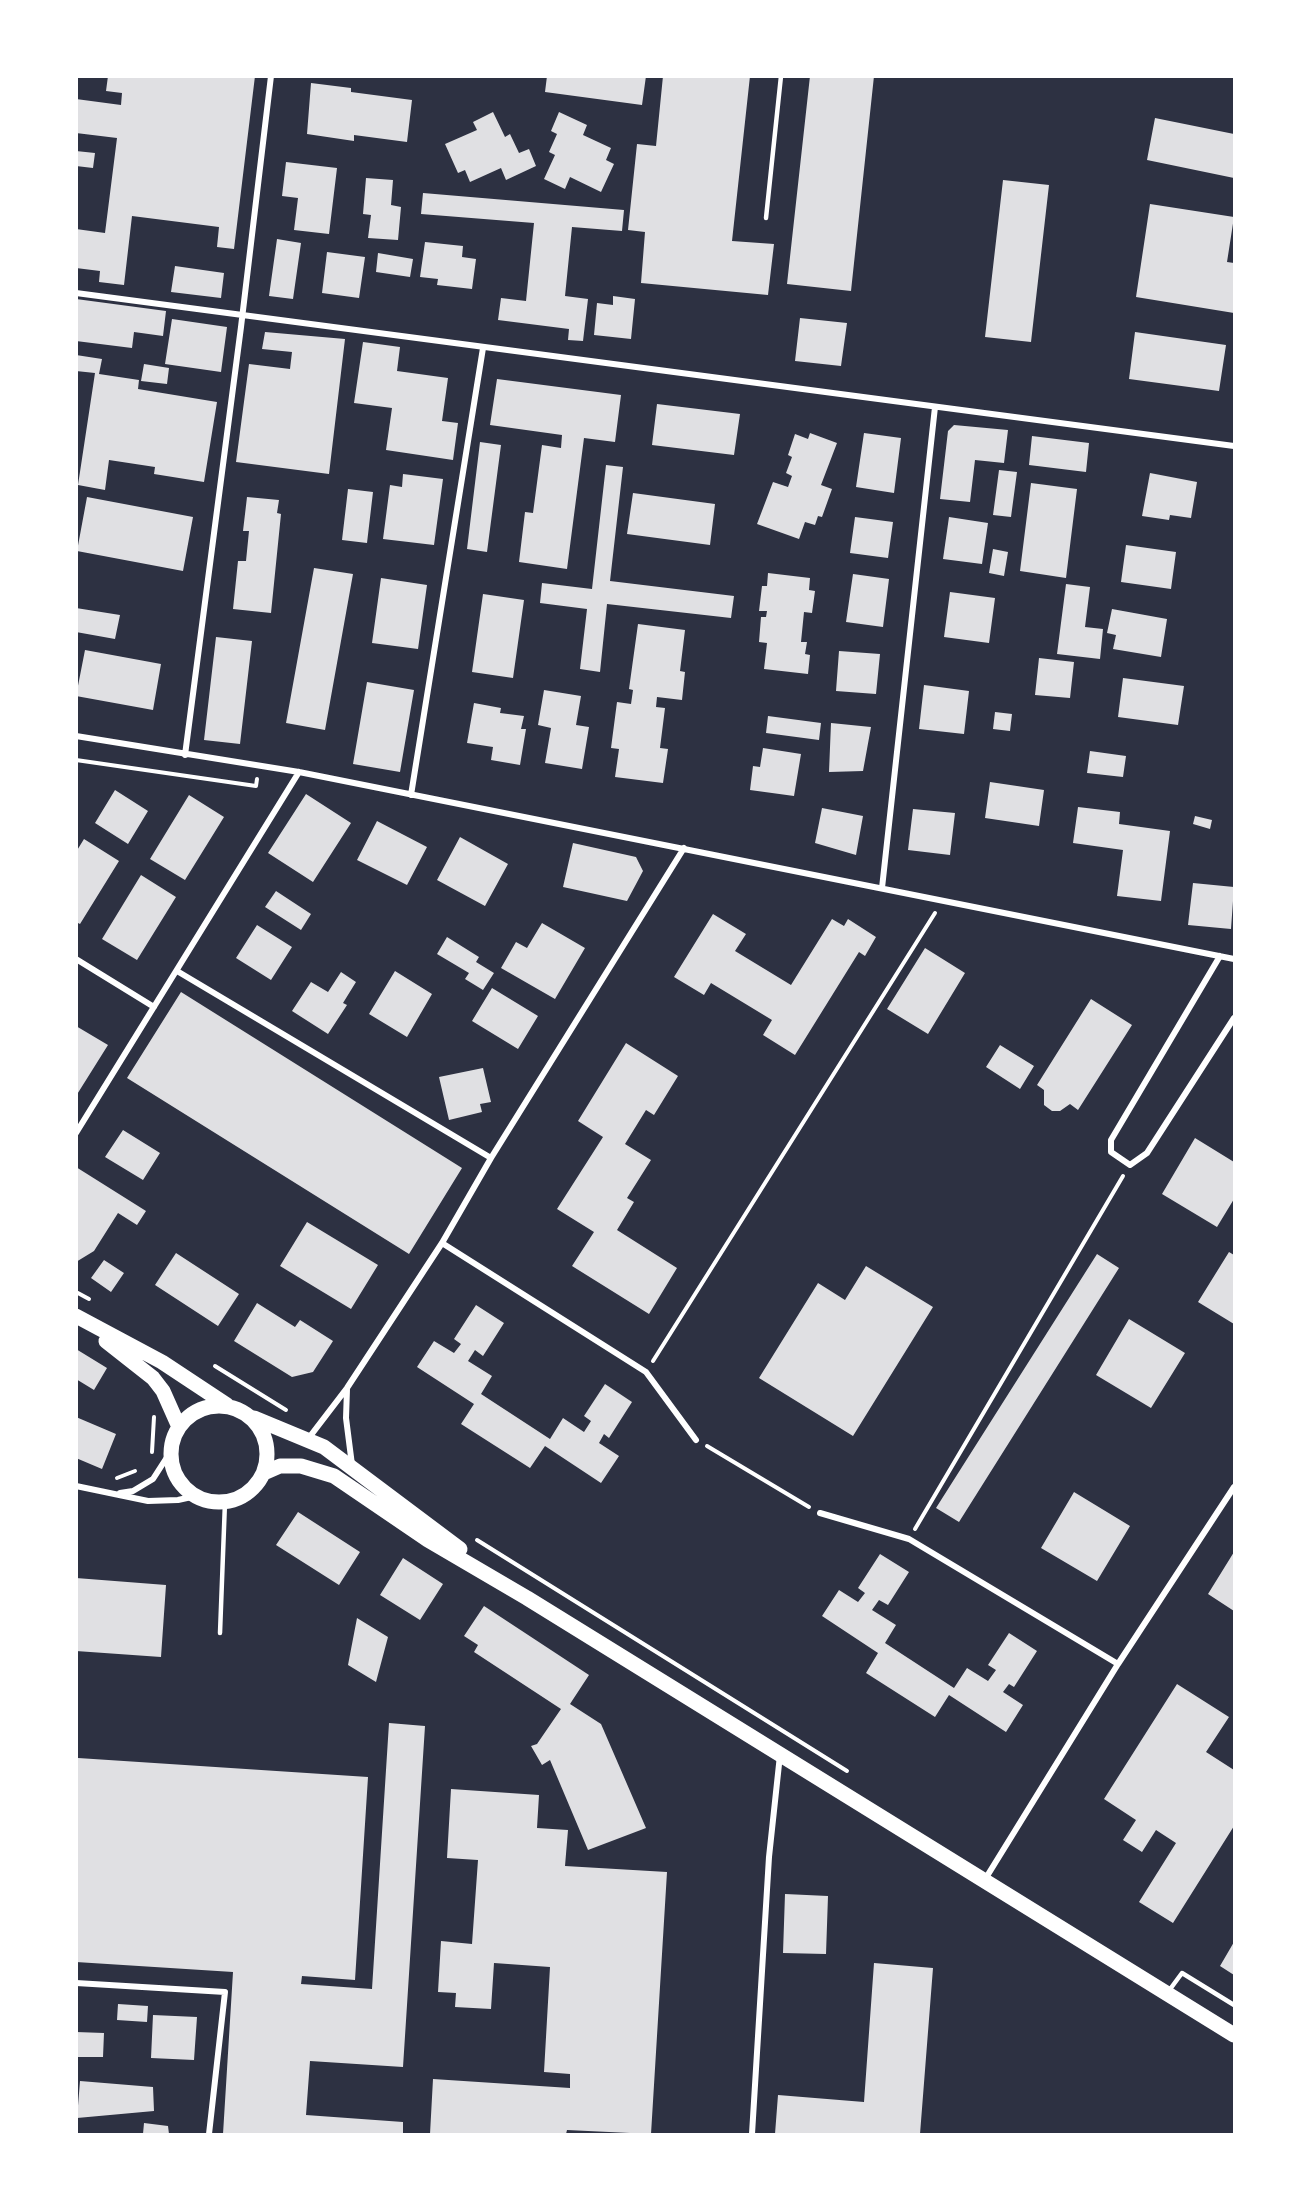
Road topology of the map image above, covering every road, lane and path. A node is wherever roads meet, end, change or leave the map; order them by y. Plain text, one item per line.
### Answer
1 (271, 76) edge
2 (781, 76) edge
3 (766, 218) dead end
4 (76, 293) edge
5 (243, 314) junction
6 (483, 348) junction
7 (935, 407) junction
8 (1234, 446) edge
9 (76, 736) edge
10 (185, 755) junction
11 (76, 760) edge
12 (259, 766) junction
13 (299, 772) junction
14 (411, 795) junction
15 (684, 848) junction
16 (882, 888) junction
17 (942, 901) junction
18 (1220, 956) junction
19 (76, 959) edge
20 (1234, 959) edge
21 (177, 971) junction
22 (154, 1008) junction
23 (1234, 1018) edge
24 (76, 1133) edge
25 (491, 1158) junction
26 (1130, 1165) junction
27 (442, 1243) junction
28 (82, 1319) edge
29 (215, 1366) dead end
30 (646, 1372) junction
31 (347, 1389) junction
32 (163, 1391) junction
33 (233, 1407) junction
34 (293, 1414) dead end
35 (252, 1418) junction
36 (179, 1426) junction
37 (308, 1438) junction
38 (696, 1440) joint
39 (171, 1451) junction
40 (152, 1461) dead end
41 (143, 1466) dead end
42 (353, 1468) junction
43 (264, 1473) junction
44 (113, 1479) dead end
45 (76, 1486) edge
46 (1234, 1487) edge
47 (113, 1493) junction
48 (196, 1496) junction
49 (225, 1502) junction
50 (820, 1513) joint
51 (472, 1537) dead end
52 (909, 1539) junction
53 (507, 1586) junction
54 (220, 1633) dead end
55 (1118, 1664) junction
56 (780, 1755) junction
57 (849, 1773) dead end
58 (983, 1882) junction
59 (76, 1983) edge
60 (1166, 1994) junction
61 (1234, 2005) edge
62 (1234, 2035) edge
63 (209, 2134) edge
64 (752, 2134) edge

1 - 5 street
2 - 3 lane
4 - 5 street
5 - 6 street
5 - 10 street
6 - 7 street
6 - 14 street
7 - 8 street
7 - 16 street
9 - 10 street
10 - 12 street
11 - 12 path
12 - 13 street
13 - 14 street
13 - 21 street
14 - 15 street
15 - 16 street
15 - 25 street
16 - 17 street
17 - 18 street
17 - 30 path
18 - 20 street
18 - 26 street
19 - 22 street
21 - 22 street
21 - 25 street
22 - 24 street
23 - 26 street
25 - 27 street
26 - 52 path
27 - 30 street
27 - 31 street
28 - 32 main road
28 - 33 main road
29 - 34 path
30 - 38 street
31 - 37 street
31 - 42 street
32 - 36 main road
32 - 40 path
33 - 35 main road
33 - 36 main road
35 - 37 main road
35 - 43 main road
36 - 39 main road
37 - 42 main road
38 - 50 path
39 - 47 street
39 - 48 main road
41 - 44 path
42 - 53 main road
43 - 49 main road
43 - 53 main road
45 - 47 street
46 - 55 street
47 - 48 street
48 - 49 main road
49 - 54 lane
50 - 52 street
51 - 57 path
52 - 55 street
53 - 56 main road
55 - 58 street
56 - 58 main road
56 - 64 street
58 - 60 main road
59 - 63 street
60 - 61 lane
60 - 62 main road

